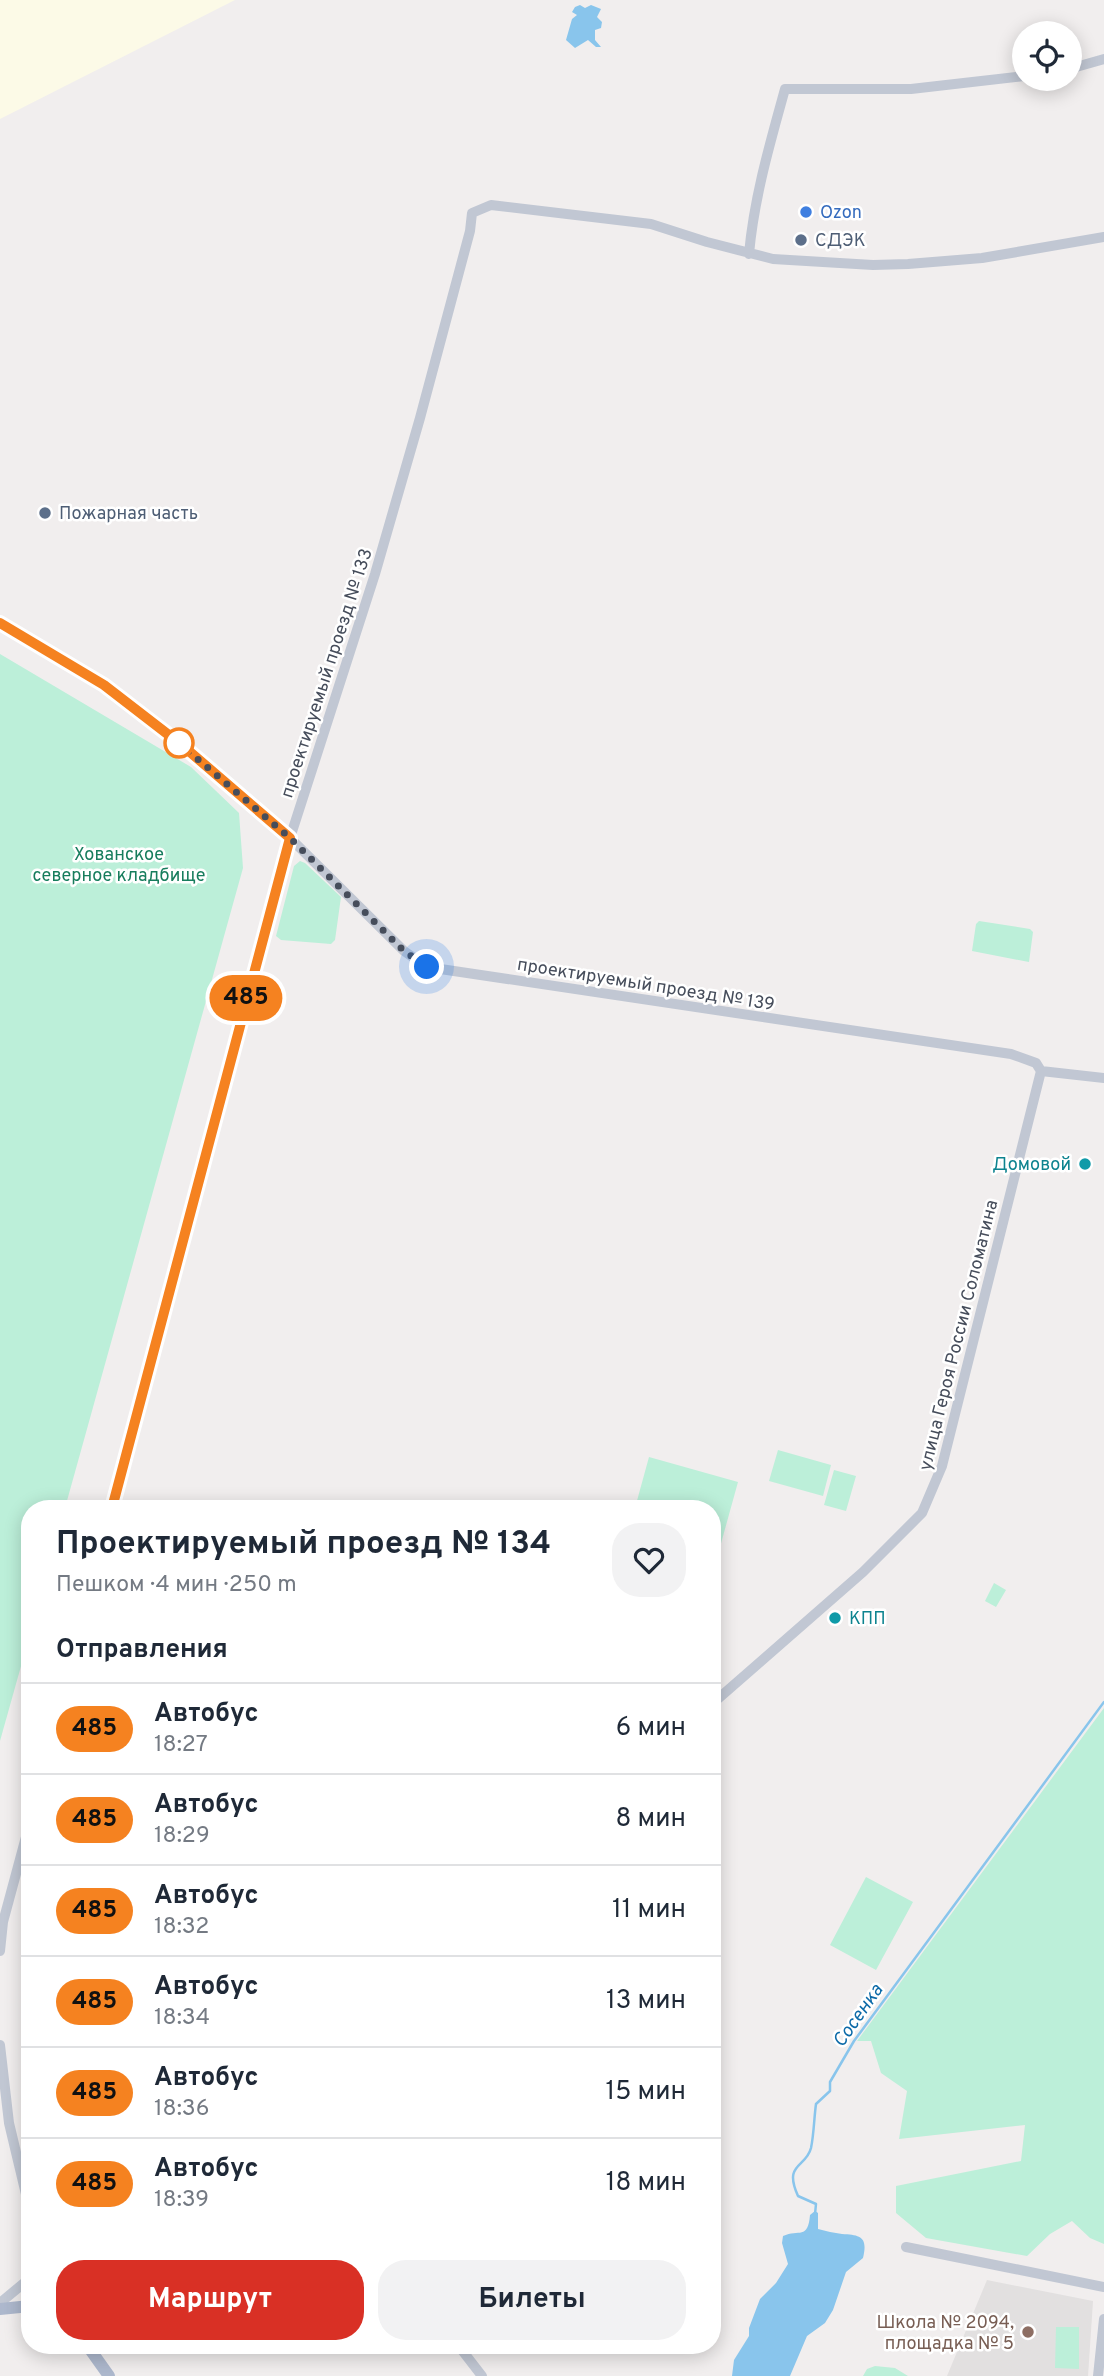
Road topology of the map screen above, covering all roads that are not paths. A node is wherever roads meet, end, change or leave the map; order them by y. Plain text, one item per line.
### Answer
1 (1104, 59) edge
2 (1082, 65) edge
3 (1012, 77) edge
4 (1104, 237) edge
5 (750, 254) junction
6 (0, 623) edge
7 (290, 838) junction
8 (1041, 1072) junction
9 (1104, 1078) edge
10 (114, 1500) edge
11 (721, 1696) edge
12 (21, 1855) edge
13 (0, 1951) edge
14 (0, 2045) edge
15 (21, 2173) edge
16 (906, 2247) dead end
17 (21, 2286) edge
18 (1104, 2287) edge
19 (0, 2303) edge
20 (21, 2307) edge
21 (0, 2309) edge
22 (1104, 2319) edge
23 (93, 2354) edge
24 (465, 2354) edge
25 (109, 2376) edge
26 (482, 2376) edge
27 (1098, 2376) edge

1 - 2 street
3 - 5 street
4 - 5 street
5 - 7 street, проектируемый проезд № 133
6 - 7 street, проектируемый проезд № 139
7 - 8 street, проектируемый проезд № 139
7 - 10 street, проектируемый проезд № 133
8 - 9 street
8 - 11 street, улица Героя России Соломатина
12 - 13 street
14 - 15 street
16 - 18 street
17 - 19 street
20 - 21 main road
22 - 27 street
23 - 25 main road
24 - 26 street

